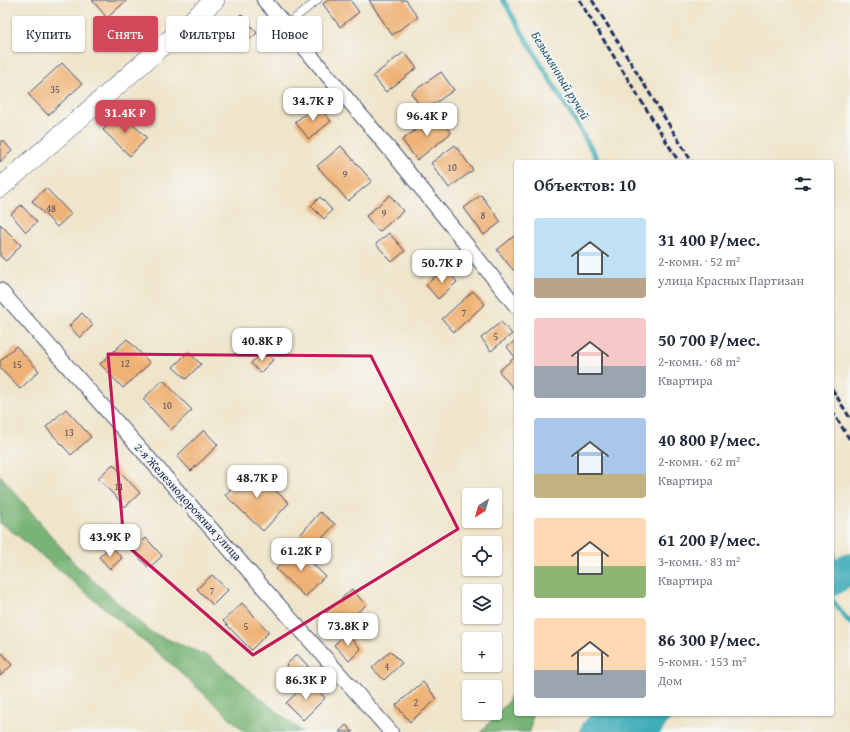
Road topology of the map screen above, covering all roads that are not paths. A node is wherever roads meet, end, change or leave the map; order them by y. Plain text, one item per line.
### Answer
1 (215, 0) edge
2 (264, 0) edge
3 (318, 0) edge
4 (278, 16) edge
5 (298, 16) edge
6 (308, 52) edge
7 (0, 188) edge
8 (0, 290) edge
9 (514, 304) edge
10 (391, 732) edge

1 - 7 street
2 - 4 street
3 - 5 lane
6 - 9 street
8 - 10 street, 2-я Железнодорожная улица

